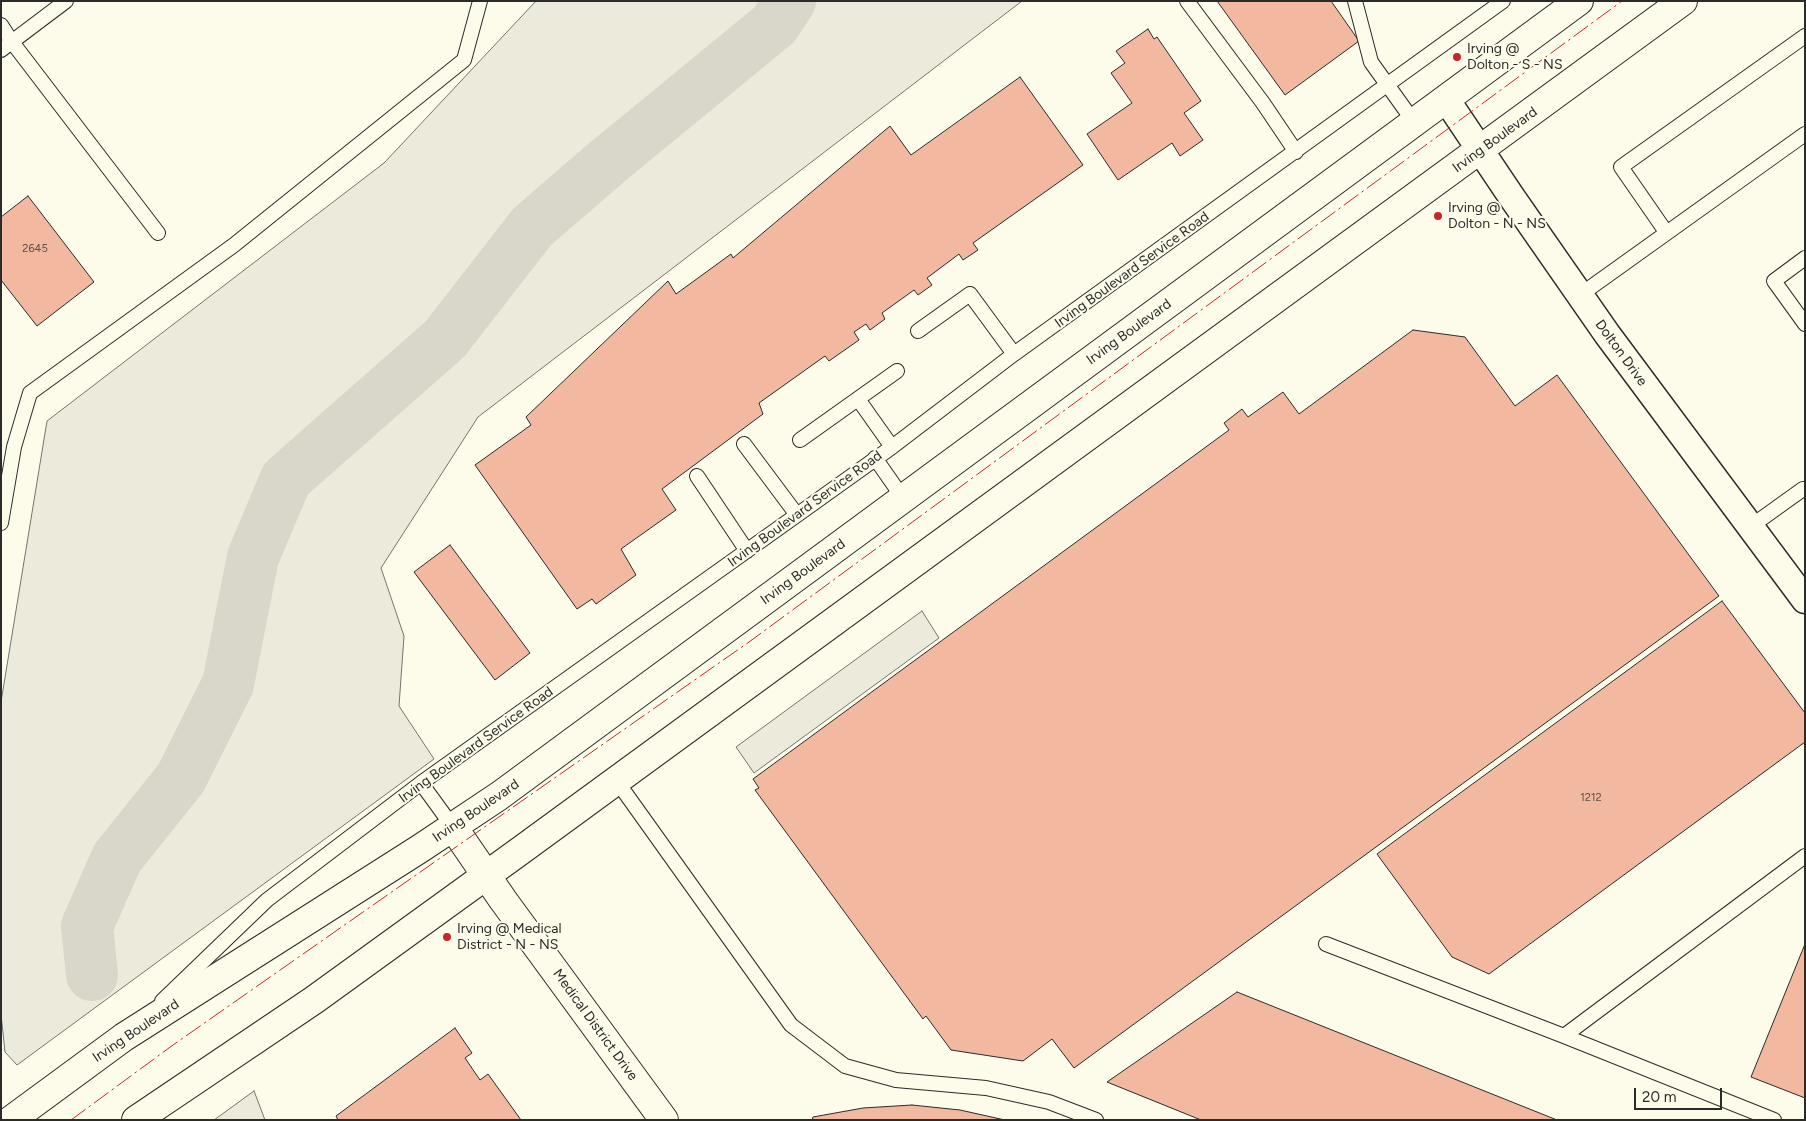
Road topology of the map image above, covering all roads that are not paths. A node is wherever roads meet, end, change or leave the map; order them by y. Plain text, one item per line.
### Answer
1 (66, 1) edge
2 (480, 1) edge
3 (1188, 1) edge
4 (1355, 1) edge
5 (1503, 1) edge
6 (1579, 1) edge
7 (1683, 1) edge
8 (1, 25) edge
9 (1805, 36) edge
10 (6, 46) edge
11 (1387, 85) junction
12 (1446, 99) junction
13 (1414, 122) junction
14 (1805, 134) edge
15 (1480, 151) junction
16 (1296, 152) junction
17 (1666, 232) junction
18 (158, 233) dead end
19 (1805, 258) edge
20 (1580, 294) junction
21 (1805, 324) edge
22 (918, 331) dead end
23 (1014, 354) junction
24 (897, 371) dead end
25 (858, 399) junction
26 (800, 440) dead end
27 (744, 444) dead end
28 (892, 447) junction
29 (875, 458) junction
30 (697, 476) dead end
31 (1803, 489) dead end
32 (903, 498) junction
33 (797, 515) junction
34 (1, 523) edge
35 (1750, 527) junction
36 (747, 551) junction
37 (1805, 600) edge
38 (616, 780) junction
39 (421, 783) junction
40 (453, 827) junction
41 (1805, 856) edge
42 (486, 875) junction
43 (1326, 944) dead end
44 (1564, 1036) junction
45 (124, 1037) junction
46 (11, 1120) edge
47 (136, 1120) edge
48 (664, 1120) edge
49 (1096, 1120) edge
50 (1774, 1120) edge

1 - 10 lane
2 - 34 lane
3 - 16 lane
4 - 11 lane
5 - 11 lane, Irving Boulevard Service Road
6 - 12 main road, Irving Boulevard
7 - 15 main road, Irving Boulevard
8 - 10 lane
9 - 17 lane
10 - 18 lane
11 - 13 lane
11 - 16 lane, Irving Boulevard Service Road
12 - 13 main road, Irving Boulevard
12 - 15 street, Dolton Drive
13 - 32 main road, Irving Boulevard
14 - 17 lane
15 - 20 street, Dolton Drive
15 - 38 main road, Irving Boulevard
16 - 23 lane, Irving Boulevard Service Road
17 - 20 lane
19 - 21 lane
20 - 35 street, Dolton Drive
22 - 23 lane
23 - 28 lane, Irving Boulevard Service Road
24 - 25 lane
25 - 26 lane
25 - 28 lane
27 - 33 lane
28 - 29 lane, Irving Boulevard Service Road
29 - 32 lane
29 - 33 lane, Irving Boulevard Service Road
30 - 36 lane
31 - 35 lane
32 - 40 main road, Irving Boulevard
33 - 36 lane, Irving Boulevard Service Road
35 - 37 street, Dolton Drive
36 - 39 lane, Irving Boulevard Service Road
38 - 42 main road, Irving Boulevard
38 - 49 lane
39 - 40 lane, Medical District Drive
39 - 45 lane, Irving Boulevard Service Road
40 - 42 main road, Medical District Drive
40 - 45 main road, Irving Boulevard
41 - 44 lane
42 - 47 main road, Irving Boulevard
42 - 48 main road, Medical District Drive
43 - 44 lane
44 - 50 lane
45 - 46 main road, Irving Boulevard

